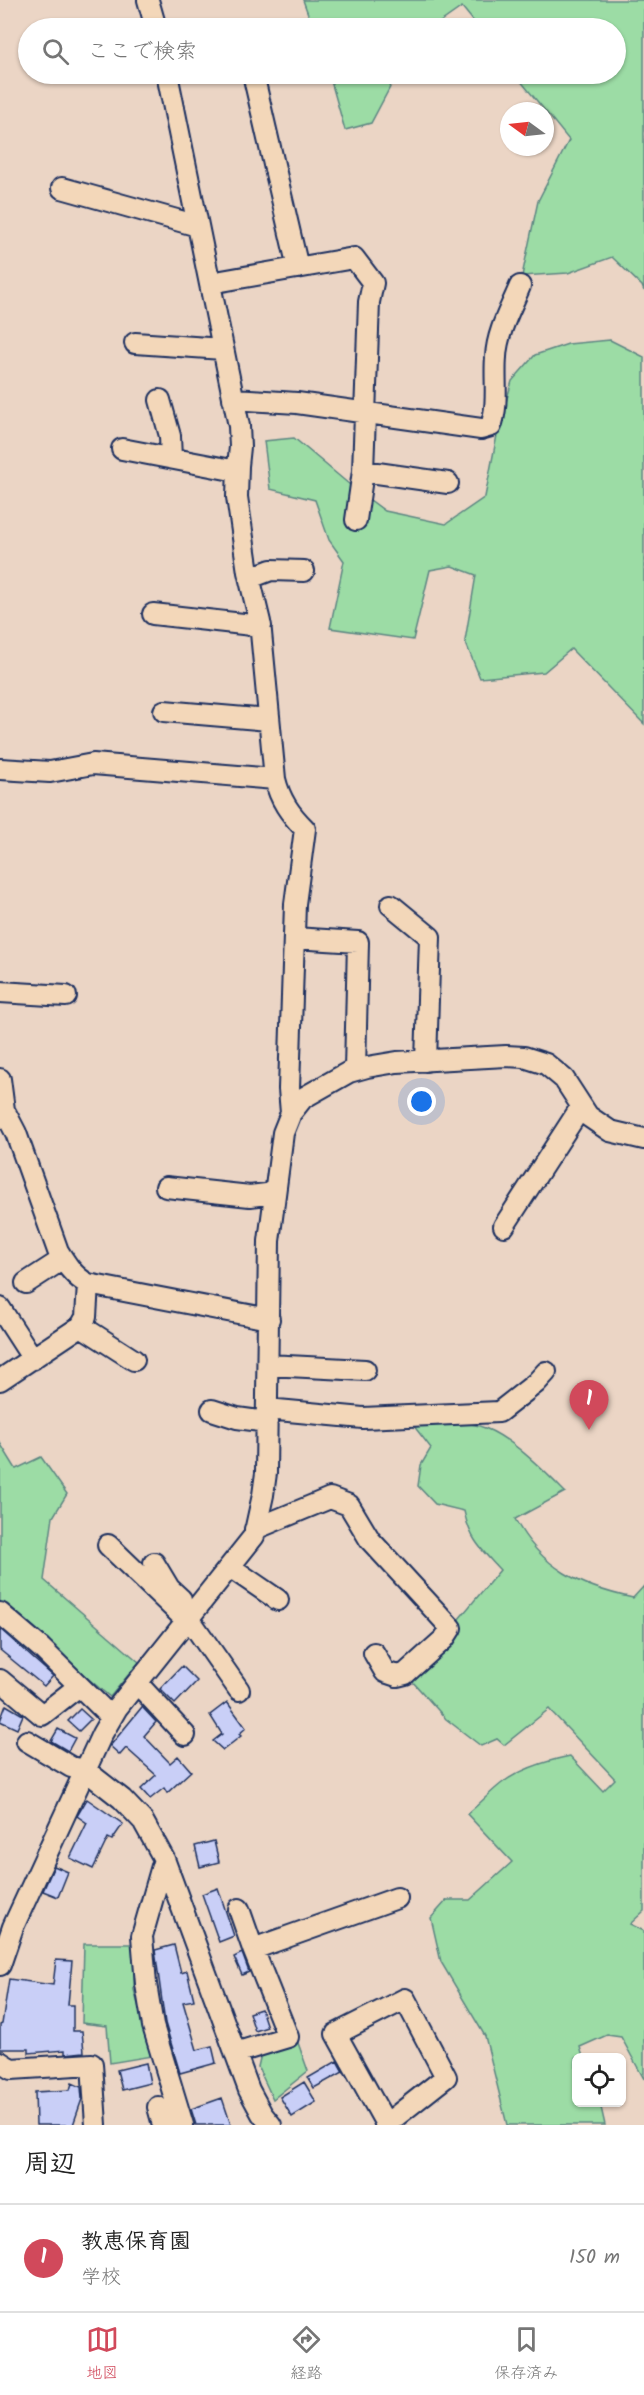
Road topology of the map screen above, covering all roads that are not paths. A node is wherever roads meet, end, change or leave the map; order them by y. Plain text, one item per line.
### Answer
1 (148, 0) edge
2 (153, 18) edge
3 (170, 84) edge
4 (255, 84) edge
5 (62, 188) dead end
6 (198, 226) junction
7 (298, 268) junction
8 (210, 284) junction
9 (520, 286) dead end
10 (135, 343) dead end
11 (223, 349) junction
12 (233, 399) junction
13 (160, 400) dead end
14 (365, 414) junction
15 (122, 449) dead end
16 (171, 458) junction
17 (237, 471) junction
18 (363, 471) junction
19 (448, 483) dead end
20 (356, 520) dead end
21 (304, 571) dead end
22 (250, 578) junction
23 (153, 614) dead end
24 (261, 626) junction
25 (164, 711) dead end
26 (269, 720) junction
27 (0, 769) edge
28 (275, 779) junction
29 (391, 905) dead end
30 (294, 938) junction
31 (0, 992) edge
32 (66, 996) dead end
33 (426, 1061) junction
34 (355, 1070) junction
35 (0, 1079) edge
36 (581, 1107) junction
37 (2, 1108) edge
38 (291, 1113) junction
39 (644, 1139) edge
40 (9, 1141) edge
41 (166, 1187) dead end
42 (274, 1193) junction
43 (504, 1226) dead end
44 (63, 1259) junction
45 (26, 1283) dead end
46 (88, 1284) junction
47 (0, 1308) edge
48 (269, 1319) junction
49 (81, 1326) junction
50 (33, 1359) junction
51 (134, 1360) dead end
52 (268, 1365) junction
53 (365, 1370) dead end
54 (546, 1372) dead end
55 (0, 1380) edge
56 (212, 1410) dead end
57 (267, 1416) junction
58 (255, 1529) junction
59 (108, 1545) dead end
60 (154, 1563) dead end
61 (230, 1567) junction
62 (278, 1600) dead end
63 (0, 1613) edge
64 (189, 1616) junction
65 (374, 1653) dead end
66 (0, 1680) edge
67 (136, 1683) junction
68 (79, 1686) junction
69 (239, 1690) dead end
70 (111, 1717) junction
71 (185, 1735) dead end
72 (27, 1741) dead end
73 (85, 1770) junction
74 (164, 1859) junction
75 (397, 1898) dead end
76 (239, 1909) dead end
77 (253, 1949) junction
78 (0, 1965) edge
79 (235, 2053) junction
80 (0, 2062) edge
81 (96, 2125) edge
82 (183, 2125) edge
83 (271, 2125) edge
84 (385, 2125) edge

1 - 2 street
3 - 6 street
4 - 7 street
5 - 6 street
6 - 8 street
7 - 8 street
7 - 14 street
8 - 11 street
9 - 14 street
10 - 11 street
11 - 12 street
12 - 14 street
12 - 17 street
13 - 16 street
14 - 18 street
15 - 16 street
16 - 17 street
17 - 22 street
18 - 19 street
18 - 20 street
21 - 22 street
22 - 24 street
23 - 24 street
24 - 26 street
25 - 26 street
26 - 28 street
27 - 28 street
28 - 30 street
29 - 33 street
30 - 34 street
30 - 38 street
31 - 32 street
33 - 34 street
33 - 36 street
34 - 38 street
35 - 37 street
36 - 39 street
36 - 43 street
37 - 40 street
38 - 42 street
40 - 44 street
41 - 42 street
42 - 48 street
44 - 45 street
44 - 46 street
46 - 48 street
46 - 49 street
47 - 50 street
48 - 52 street
49 - 50 street
49 - 51 street
50 - 55 street
52 - 53 street
52 - 57 street
54 - 57 street
56 - 57 street
57 - 58 street
58 - 61 street
58 - 65 street
59 - 64 street
60 - 64 street
61 - 62 street
61 - 64 street
63 - 68 street
64 - 67 street
64 - 69 street
66 - 68 street
67 - 70 street
67 - 71 street
68 - 70 street
70 - 73 street
72 - 73 street
73 - 74 street
73 - 78 street
74 - 79 street
74 - 82 street
75 - 77 street
76 - 77 street
77 - 79 street
79 - 83 street
80 - 81 street
84 - 84 street

